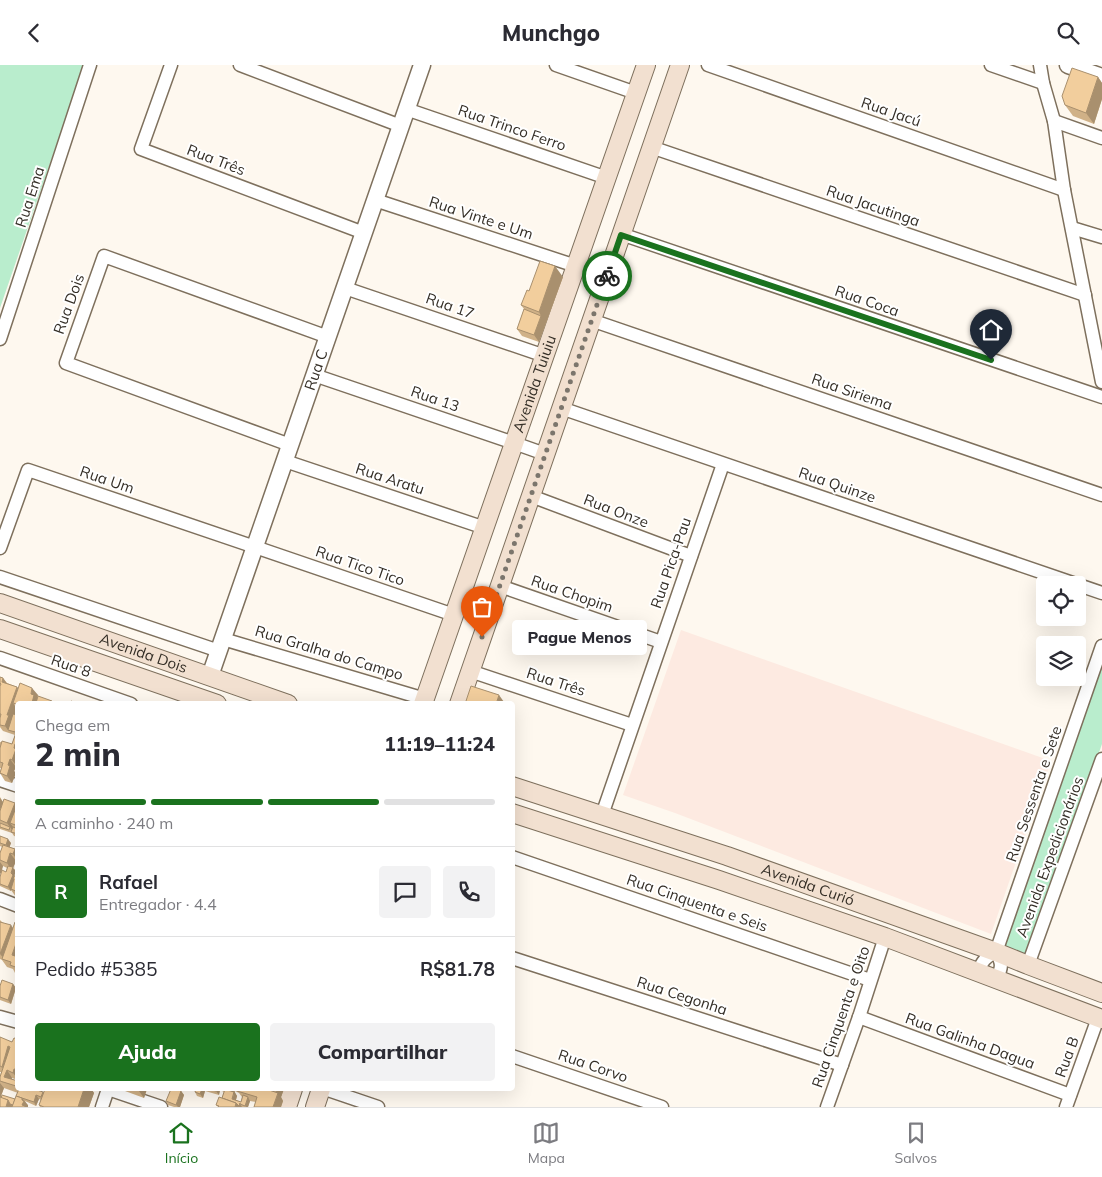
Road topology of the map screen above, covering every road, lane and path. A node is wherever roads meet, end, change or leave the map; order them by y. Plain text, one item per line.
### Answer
1 (90, 65) edge
2 (171, 65) edge
3 (240, 65) edge
4 (422, 65) edge
5 (556, 65) edge
6 (646, 65) edge
7 (680, 65) edge
8 (708, 65) edge
9 (991, 65) edge
10 (1040, 65) edge
11 (1068, 65) edge
12 (1102, 77) edge
13 (1043, 83) junction
14 (636, 93) junction
15 (406, 109) junction
16 (1054, 121) junction
17 (401, 126) junction
18 (1102, 137) edge
19 (651, 147) junction
20 (607, 178) junction
21 (1064, 190) junction
22 (375, 200) junction
23 (1072, 228) junction
24 (364, 233) junction
25 (621, 235) junction
26 (1102, 237) edge
27 (576, 266) junction
28 (345, 288) junction
29 (1085, 295) junction
30 (591, 320) junction
31 (1097, 330) edge
32 (328, 337) junction
33 (0, 339) edge
34 (545, 356) junction
35 (314, 375) junction
36 (1102, 382) edge
37 (1102, 397) edge
38 (561, 409) junction
39 (514, 443) junction
40 (290, 445) junction
41 (545, 454) junction
42 (285, 461) junction
43 (723, 463) junction
44 (1102, 495) edge
45 (531, 496) junction
46 (485, 527) junction
47 (255, 547) junction
48 (0, 548) edge
49 (691, 556) junction
50 (0, 577) edge
51 (500, 585) junction
52 (1102, 593) edge
53 (0, 603) edge
54 (454, 615) junction
55 (0, 629) edge
56 (661, 642) junction
57 (221, 645) junction
58 (1102, 646) edge
59 (0, 658) edge
60 (470, 671) junction
61 (210, 677) junction
62 (123, 701) edge
63 (208, 701) edge
64 (279, 701) edge
65 (424, 701) edge
66 (460, 701) edge
67 (632, 725) junction
68 (1102, 759) edge
69 (0, 780) edge
70 (15, 785) edge
71 (515, 787) edge
72 (515, 814) edge
73 (602, 815) junction
74 (515, 858) edge
75 (0, 899) edge
76 (15, 904) edge
77 (885, 937) junction
78 (996, 952) junction
79 (515, 959) edge
80 (1028, 965) junction
81 (978, 973) junction
82 (870, 980) junction
83 (996, 980) junction
84 (1102, 993) edge
85 (0, 1017) edge
86 (859, 1017) junction
87 (1100, 1018) edge
88 (15, 1021) edge
89 (515, 1057) edge
90 (842, 1065) junction
91 (107, 1091) edge
92 (114, 1091) edge
93 (292, 1091) edge
94 (322, 1091) edge
95 (329, 1091) edge
96 (1068, 1101) edge
97 (830, 1106) edge
98 (102, 1107) edge
99 (161, 1107) edge
100 (287, 1107) edge
101 (315, 1107) edge
102 (378, 1107) edge
103 (662, 1107) edge

1 - 33 street, Rua Ema
2 - 24 street, Rua Três
3 - 17 street
4 - 15 street, Rua C
5 - 14 street
6 - 14 main road, Avenida Tuiuiu
7 - 19 main road
8 - 21 street, Rua Jacú
9 - 13 street
10 - 13 street
11 - 12 street
13 - 16 street
14 - 20 main road, Avenida Tuiuiu
15 - 17 street, Rua C
15 - 20 street, Rua Trinco Ferro
16 - 18 street
16 - 21 street
17 - 22 street, Rua C
19 - 25 main road
19 - 29 street, Rua Jacutinga
20 - 27 main road, Avenida Tuiuiu
21 - 23 street
22 - 24 street, Rua C
22 - 27 street, Rua Vinte e Um
23 - 26 street
23 - 29 street
24 - 28 street, Rua C
25 - 30 main road
25 - 37 street, Rua Coca
27 - 34 main road, Avenida Tuiuiu
28 - 32 street, Rua C
28 - 34 street, Rua 17
29 - 31 street
30 - 38 main road
30 - 44 street, Rua Siriema
31 - 36 street
32 - 35 street, Rua C
32 - 40 street, Rua Dois
34 - 39 main road, Avenida Tuiuiu
35 - 39 street, Rua 13
35 - 40 street, Rua C
38 - 41 main road
38 - 43 street, Rua Quinze
39 - 41 street, Rua 13
39 - 46 main road, Avenida Tuiuiu
40 - 42 street, Rua C
41 - 45 main road
42 - 46 street, Rua Aratu
42 - 47 street, Rua C
43 - 49 street, Rua Pica-Pau
43 - 52 street, Rua Quinze
45 - 49 street, Rua Onze
45 - 51 main road
46 - 54 main road, Avenida Tuiuiu
47 - 48 street, Rua Um
47 - 54 street, Rua Tico Tico
47 - 57 street, Rua C
49 - 56 street, Rua Pica-Pau
50 - 57 street
51 - 56 street, Rua Chopim
51 - 60 main road
53 - 61 main road, Avenida Dois
54 - 65 main road, Avenida Tuiuiu
55 - 63 main road, Avenida Dois
56 - 67 street, Rua Pica-Pau
57 - 61 street, Rua C
57 - 65 street, Rua Gralha do Campo
58 - 78 street, Rua Sessenta e Sete
59 - 62 street, Rua 8
60 - 66 main road
60 - 67 street, Rua Três
61 - 64 main road, Avenida Dois
67 - 73 street, Rua Pica-Pau
68 - 80 street, Avenida Expedicionários
69 - 70 street
71 - 73 main road, Avenida Curió
72 - 77 main road, Avenida Curió
73 - 78 main road, Avenida Curió
74 - 82 street, Rua Cinquenta e Seis
75 - 76 street
77 - 81 main road, Avenida Curió
77 - 82 street, Rua Cinquenta e Oito
78 - 80 main road, Avenida Curió
78 - 81 street, Rua Sessenta e Sete
78 - 83 street, Rua Sessenta e Sete
79 - 90 street, Rua Cegonha
80 - 84 main road, Avenida Curió
81 - 83 main road, Avenida Curió
82 - 86 street, Rua Cinquenta e Oito
83 - 87 main road, Avenida Curió
85 - 88 street
86 - 90 street, Rua Cinquenta e Oito
86 - 96 street, Rua Galinha Dagua
87 - 96 street, Rua B
89 - 103 street, Rua Corvo
90 - 97 street, Rua Cinquenta e Oito
91 - 98 street
92 - 99 street
93 - 100 main road
94 - 101 main road
95 - 102 street

